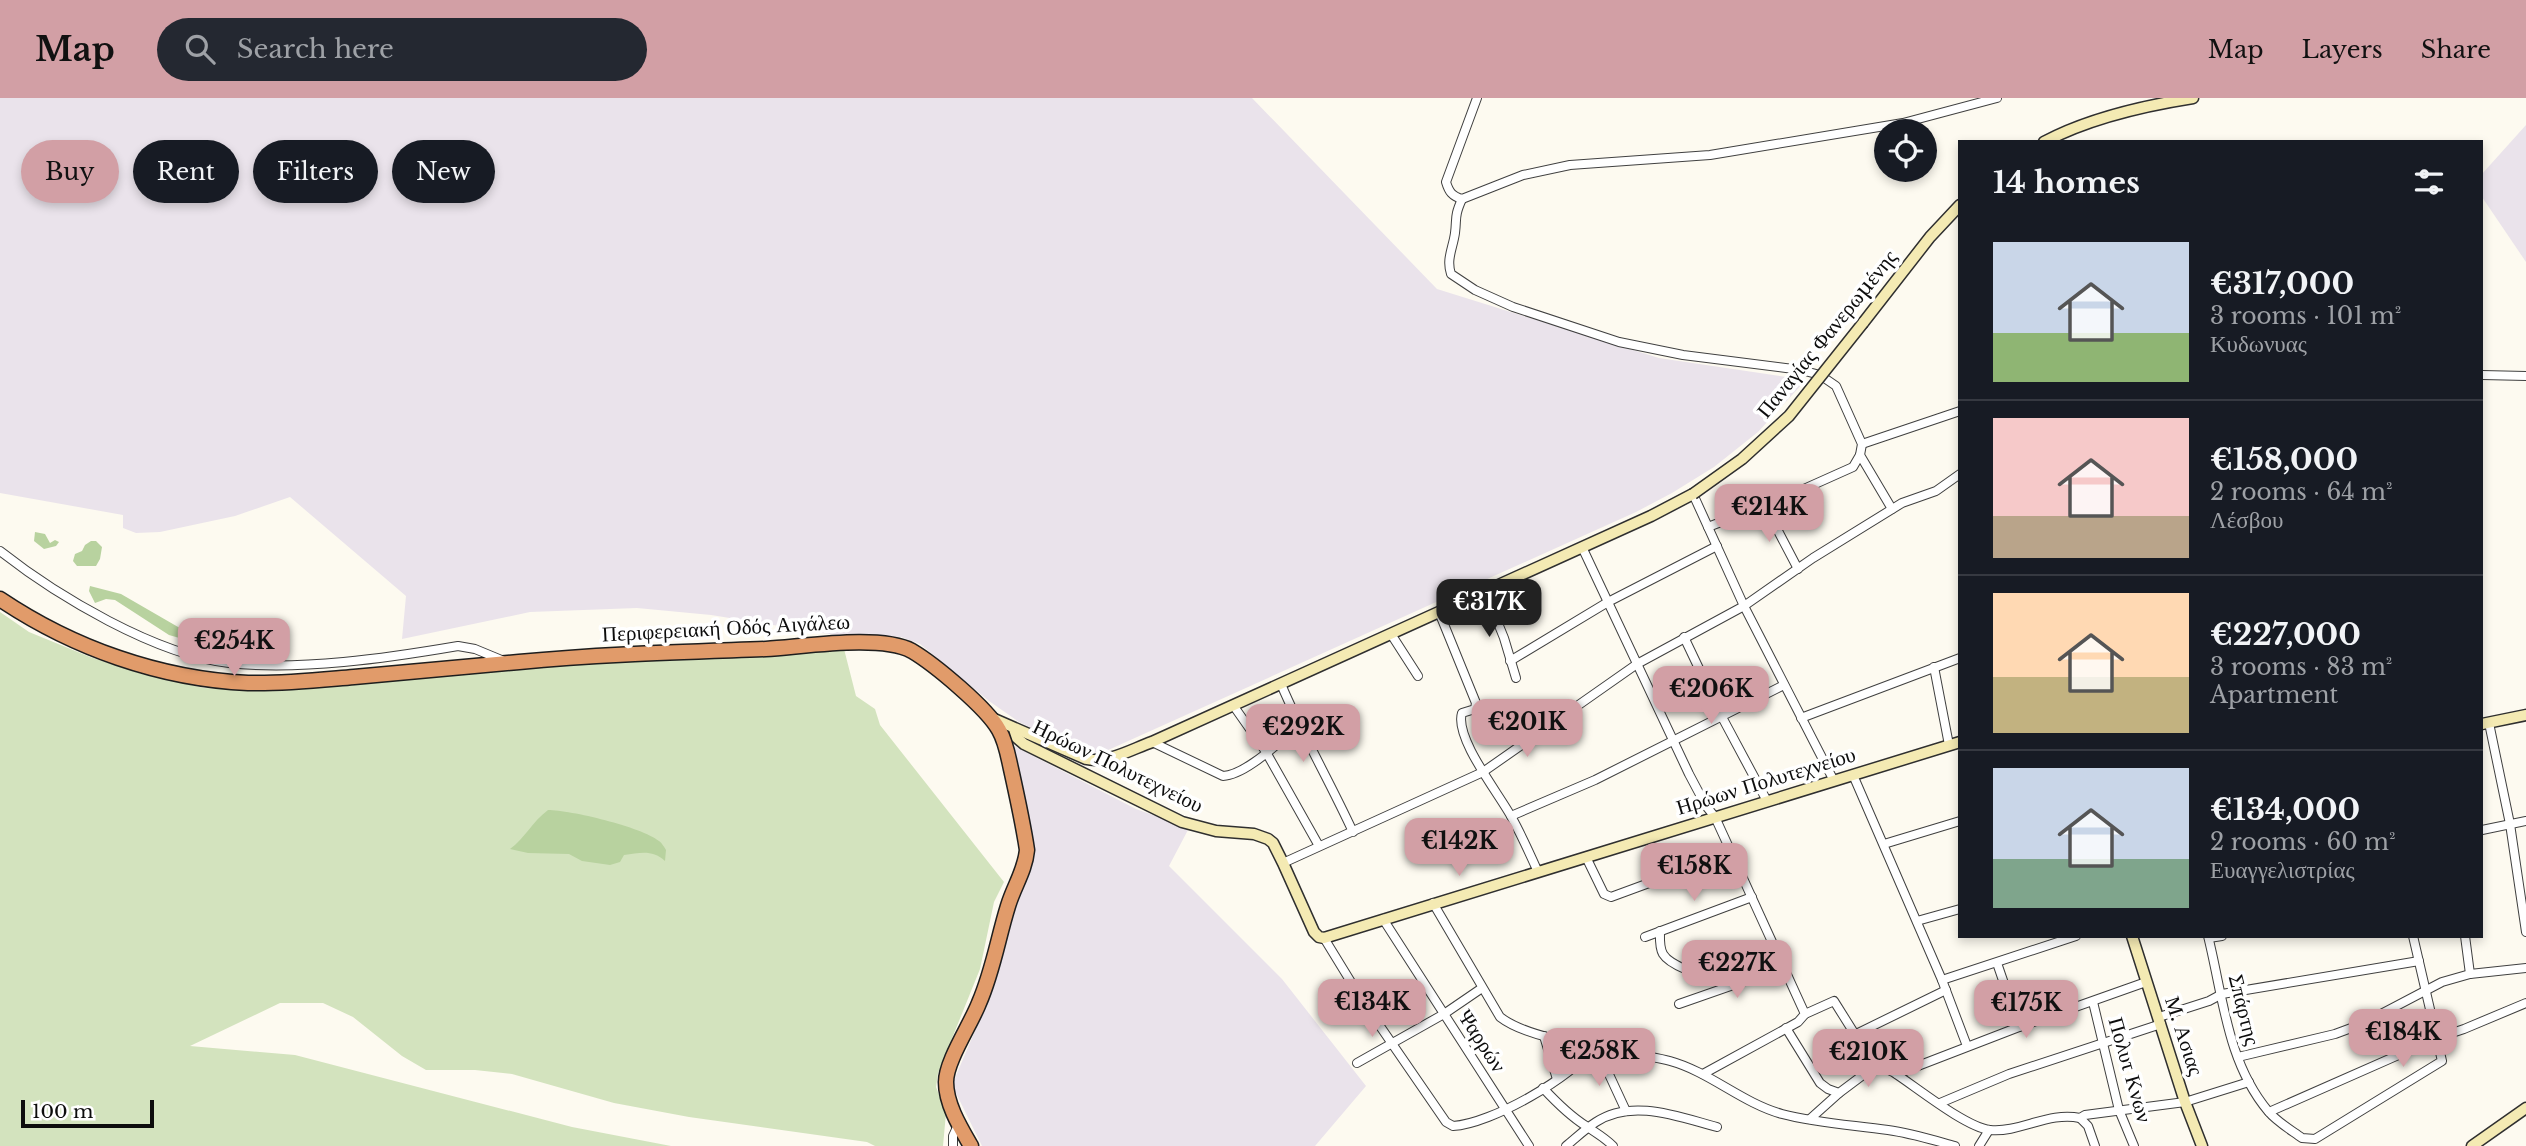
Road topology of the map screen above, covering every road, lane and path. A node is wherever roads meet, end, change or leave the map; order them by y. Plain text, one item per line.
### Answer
1 (1476, 98) edge
2 (1997, 98) edge
3 (2193, 98) edge
4 (2160, 100) edge
5 (2049, 140) edge
6 (1462, 199) junction
7 (1958, 207) edge
8 (2483, 375) edge
9 (2526, 376) edge
10 (1958, 412) edge
11 (1861, 444) junction
12 (1860, 455) junction
13 (1958, 475) edge
14 (1693, 494) junction
15 (1765, 506) junction
16 (1892, 509) junction
17 (1708, 527) junction
18 (1717, 546) junction
19 (1582, 547) junction
20 (0, 551) edge
21 (1798, 569) junction
22 (1485, 591) junction
23 (0, 599) edge
24 (1608, 602) junction
25 (1744, 606) junction
26 (1439, 612) junction
27 (1391, 634) junction
28 (1684, 637) junction
29 (1958, 659) edge
30 (1510, 661) junction
31 (507, 663) junction
32 (1637, 664) junction
33 (1934, 667) junction
34 (1418, 676) dead end
35 (1516, 678) dead end
36 (1281, 684) junction
37 (1784, 685) junction
38 (1233, 705) junction
39 (2526, 715) edge
40 (988, 716) junction
41 (1722, 717) junction
42 (1801, 718) junction
43 (2485, 724) edge
44 (1298, 726) junction
45 (1014, 729) junction
46 (1673, 740) junction
47 (1152, 742) junction
48 (1955, 743) edge
49 (1266, 752) junction
50 (1483, 772) junction
51 (1853, 775) junction
52 (1834, 781) junction
53 (1767, 801) junction
54 (1511, 816) junction
55 (1715, 817) junction
56 (2526, 821) edge
57 (1958, 822) edge
58 (2510, 824) junction
59 (2483, 830) edge
60 (1353, 832) junction
61 (1884, 844) junction
62 (1319, 846) junction
63 (1586, 857) junction
64 (1734, 857) junction
65 (1283, 863) junction
66 (1538, 872) junction
67 (1752, 897) junction
68 (1433, 903) junction
69 (1958, 910) edge
70 (1382, 919) junction
71 (1917, 921) junction
72 (2526, 922) edge
73 (1660, 931) junction
74 (2526, 932) edge
75 (1645, 937) dead end
76 (1324, 938) junction
77 (2070, 938) edge
78 (2133, 938) edge
79 (2209, 938) edge
80 (2413, 938) edge
81 (2465, 938) edge
82 (2418, 961) junction
83 (1997, 963) junction
84 (1785, 967) junction
85 (2526, 968) edge
86 (2470, 974) junction
87 (1942, 980) junction
88 (2146, 982) junction
89 (1737, 985) junction
90 (1482, 988) junction
91 (2425, 989) junction
92 (1945, 990) junction
93 (2222, 994) junction
94 (2093, 1002) junction
95 (2526, 1003) edge
96 (1679, 1004) dead end
97 (1444, 1014) junction
98 (1805, 1014) junction
99 (2160, 1021) junction
100 (2020, 1027) junction
101 (1786, 1028) junction
102 (1854, 1035) junction
103 (1544, 1036) junction
104 (2437, 1038) junction
105 (1393, 1043) junction
106 (2102, 1045) junction
107 (1968, 1046) junction
108 (1593, 1049) junction
109 (2238, 1057) junction
110 (1357, 1063) dead end
111 (1876, 1068) junction
112 (1703, 1074) junction
113 (1897, 1074) junction
114 (1557, 1079) junction
115 (2249, 1082) junction
116 (1544, 1088) junction
117 (1839, 1093) junction
118 (2185, 1102) junction
119 (1940, 1103) junction
120 (2526, 1108) edge
121 (1505, 1110) junction
122 (2119, 1110) junction
123 (1626, 1111) junction
124 (2269, 1112) junction
125 (2080, 1118) junction
126 (1810, 1119) junction
127 (959, 1123) junction
128 (1717, 1127) dead end
129 (1588, 1128) junction
130 (1989, 1129) junction
131 (953, 1146) edge
132 (971, 1146) edge
133 (1529, 1146) edge
134 (1566, 1146) edge
135 (1613, 1146) edge
136 (1955, 1146) edge
137 (1979, 1146) edge
138 (2095, 1146) edge
139 (2134, 1146) edge
140 (2202, 1146) edge
141 (2472, 1146) edge

1 - 6 street
2 - 6 street
3 - 4 street
4 - 5 street
6 - 11 street
7 - 14 street, Παναγίας Φανερωμένης, bridge
8 - 9 street
10 - 11 street
11 - 12 street
12 - 15 street
12 - 16 street
13 - 16 street
14 - 17 street
14 - 19 street, Παναγίας Φανερωμένης
15 - 17 street
15 - 21 street
16 - 21 street
17 - 18 street
18 - 24 street
18 - 25 street
19 - 22 street, Παναγίας Φανερωμένης
19 - 24 street
20 - 31 street
21 - 25 street
22 - 26 street, Παναγίας Φανερωμένης
22 - 30 street
23 - 31 highway, Περιφερειακή Οδός Αιγάλεω
24 - 30 street
24 - 32 street
25 - 28 street
25 - 37 street
26 - 27 street, Παναγίας Φανερωμένης
26 - 50 street
27 - 34 street
27 - 36 street, Παναγίας Φανερωμένης
28 - 32 street
28 - 41 street
29 - 33 street
30 - 35 street
31 - 40 highway, Περιφερειακή Οδός Αιγάλεω
32 - 46 street
32 - 50 street
33 - 42 street
33 - 48 street
36 - 38 street, Παναγίας Φανερωμένης
36 - 44 street
37 - 41 street
37 - 42 street
38 - 47 street, Παναγίας Φανερωμένης
38 - 49 street
39 - 43 street
40 - 45 street, Παναγίας Φανερωμένης
40 - 127 highway, Περιφερειακή Οδός Αιγάλεω
41 - 46 street
41 - 53 street
42 - 52 street
43 - 58 street
44 - 49 street
44 - 60 street
45 - 47 street, Παναγίας Φανερωμένης
45 - 65 street, Ηρώων Πολυτεχνείου
46 - 54 street
46 - 55 street
47 - 49 street
48 - 51 street, Ηρώων Πολυτεχνείου
49 - 62 street
50 - 54 street
50 - 60 street
51 - 52 street, Ηρώων Πολυτεχνείου
51 - 61 street
52 - 53 street, Ηρώων Πολυτεχνείου
53 - 55 street, Ηρώων Πολυτεχνείου
54 - 66 street
55 - 63 street, Ηρώων Πολυτεχνείου
55 - 64 street
56 - 58 street
57 - 61 street
58 - 59 street
58 - 72 street
60 - 62 street
61 - 71 street
62 - 65 street
63 - 64 street
63 - 66 street, Ηρώων Πολυτεχνείου
64 - 67 street
65 - 76 street, Ηρώων Πολυτεχνείου
66 - 68 street, Ηρώων Πολυτεχνείου
67 - 73 street
67 - 84 street
68 - 70 street, Ηρώων Πολυτεχνείου
68 - 90 street
69 - 71 street
70 - 76 street, Ηρώων Πολυτεχνείου
70 - 97 street, Ψαρρών
71 - 87 street
72 - 74 street
73 - 75 street
73 - 89 street
76 - 105 street
77 - 83 street
78 - 88 street, Μ. Ασιας
79 - 93 street, Σπάρτης
80 - 82 street
81 - 86 street
82 - 91 street
82 - 93 street
83 - 87 street
83 - 100 street
84 - 89 street
84 - 98 street
85 - 86 street
86 - 91 street
87 - 92 street
88 - 94 street
88 - 99 street, Μ. Ασιας
89 - 96 street
90 - 97 street
90 - 103 street
91 - 104 street
91 - 109 street
92 - 102 street
92 - 107 street
93 - 99 street
93 - 109 street, Σπάρτης
94 - 100 street
94 - 106 street, Πολυτ Κνων
95 - 104 street
97 - 105 street
97 - 121 street, Ψαρρών
98 - 101 street
98 - 102 street
99 - 106 street
99 - 118 street, Μ. Ασιας
100 - 107 street
101 - 112 street
101 - 117 street
102 - 111 street
103 - 108 street
103 - 114 street
104 - 124 street
104 - 124 street, Σπάρτης
105 - 110 street
105 - 121 street
106 - 119 street
106 - 122 street, Πολυτ Κνων
107 - 113 street
108 - 112 street
108 - 114 street
108 - 123 street
109 - 115 street, Σπάρτης
111 - 113 street
111 - 117 street
112 - 126 street
113 - 119 street
114 - 116 street
115 - 118 street
115 - 124 street, Σπάρτης
116 - 121 street
116 - 129 street
117 - 126 street
118 - 122 street
118 - 140 street, Μ. Ασιας
119 - 130 street
120 - 141 street
121 - 133 street, Ψαρρών
122 - 125 street
122 - 139 street, Πολυτ Κνων
123 - 128 street
123 - 129 street
125 - 130 street
125 - 138 street
126 - 136 street
127 - 131 street
127 - 132 highway, Περιφερειακή Οδός Αιγάλεω
129 - 134 street
129 - 135 street
130 - 137 street

